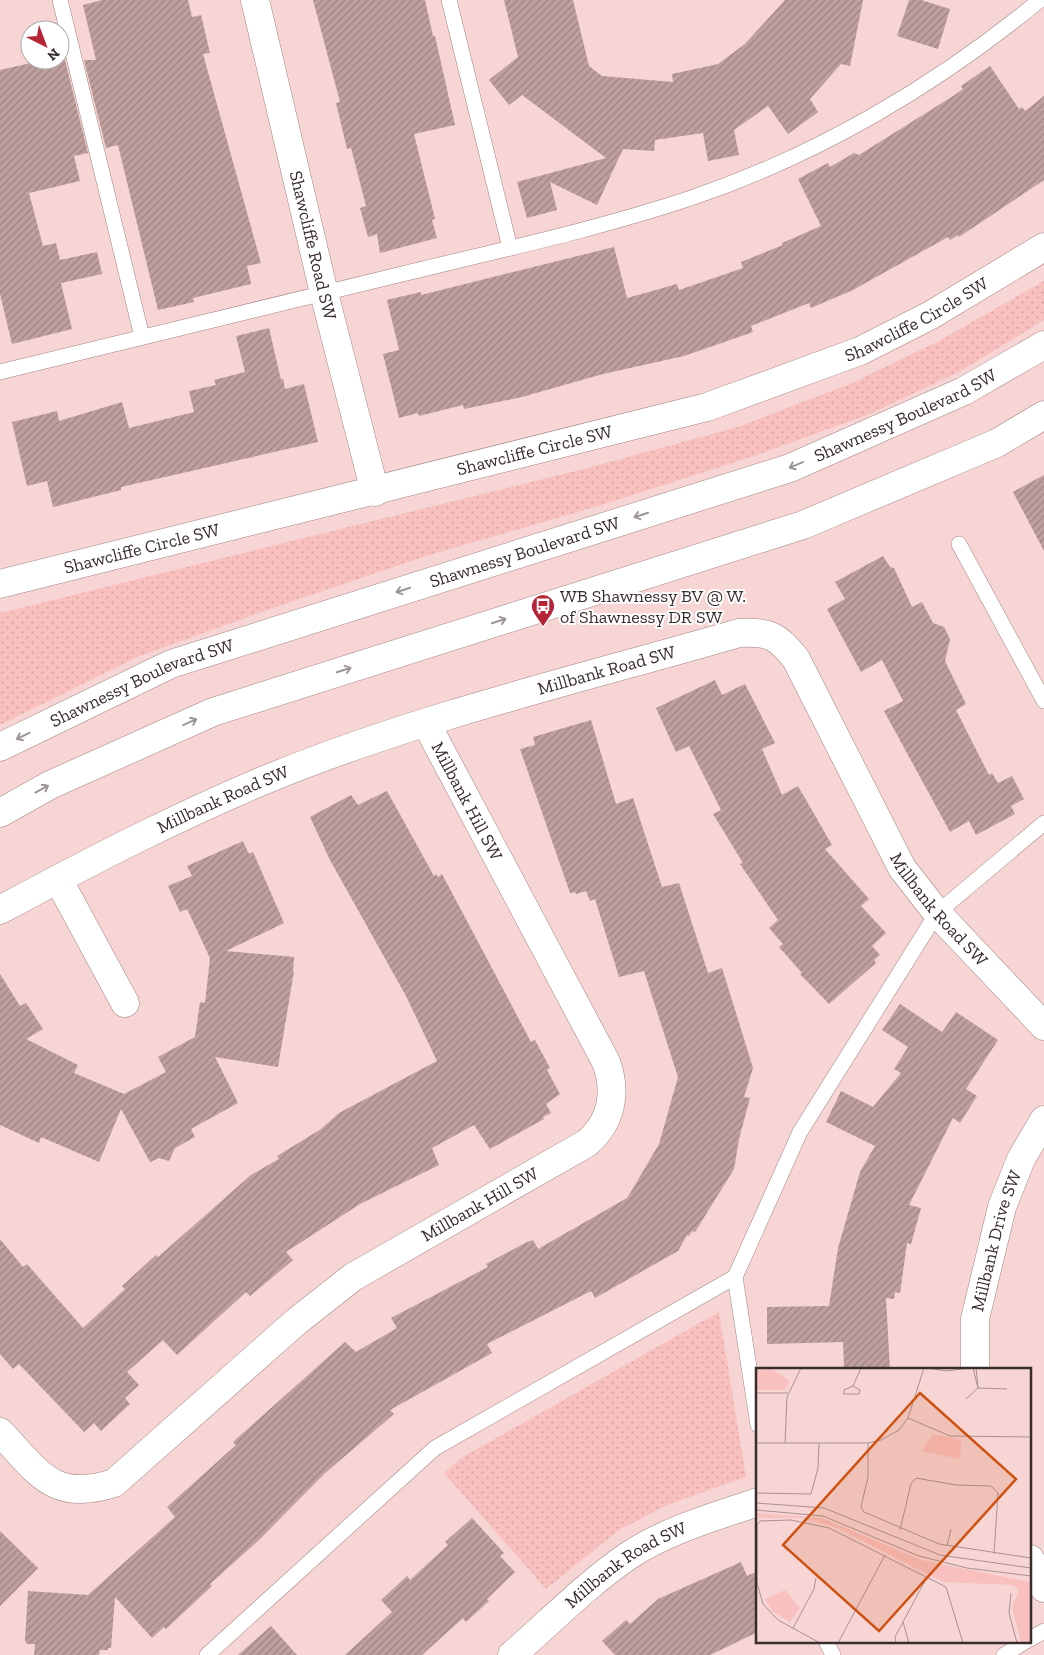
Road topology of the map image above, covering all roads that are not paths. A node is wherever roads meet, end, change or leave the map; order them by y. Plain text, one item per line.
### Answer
1 (60, 0) edge
2 (255, 0) edge
3 (449, 0) edge
4 (1040, 0) edge
5 (1044, 247) edge
6 (510, 248) junction
7 (324, 293) junction
8 (142, 337) junction
9 (1044, 345) edge
10 (0, 372) edge
11 (1044, 415) edge
12 (375, 492) junction
13 (959, 544) dead end
14 (1, 577) edge
15 (1044, 701) edge
16 (426, 723) junction
17 (0, 747) edge
18 (0, 814) edge
19 (1044, 823) edge
20 (58, 879) junction
21 (0, 910) edge
22 (937, 913) junction
23 (126, 1003) dead end
24 (1044, 1026) edge
25 (1044, 1120) edge
26 (736, 1277) junction
27 (975, 1368) edge
28 (756, 1412) edge
29 (0, 1432) edge
30 (756, 1503) edge
31 (1032, 1564) edge
32 (1044, 1588) edge
33 (1044, 1631) edge
34 (1032, 1638) edge
35 (826, 1642) edge
36 (1024, 1642) edge
37 (207, 1655) edge
38 (512, 1655) edge
39 (833, 1655) edge
40 (1004, 1655) edge

1 - 8 lane
2 - 7 street, Shawcliffe Road SW
3 - 6 lane
4 - 6 lane
5 - 12 street, Shawcliffe Circle SW
6 - 7 lane
7 - 8 lane
7 - 12 street, Shawcliffe Road SW
8 - 10 lane
9 -> 17 street, Shawnessy Boulevard SW
18 -> 11 street
12 - 14 street, Shawcliffe Circle SW
13 - 15 lane
16 - 20 street, Millbank Road SW
16 - 22 street, Millbank Road SW
16 - 29 street, Millbank Hill SW
19 - 22 lane
20 - 21 street, Millbank Road SW
20 - 23 street
22 - 24 street, Millbank Road SW
22 - 26 lane
25 - 27 street, Millbank Drive SW
26 - 28 lane
26 - 37 lane
30 - 38 street, Millbank Road SW
31 - 32 street
33 - 34 lane
35 - 39 lane
36 - 40 lane

